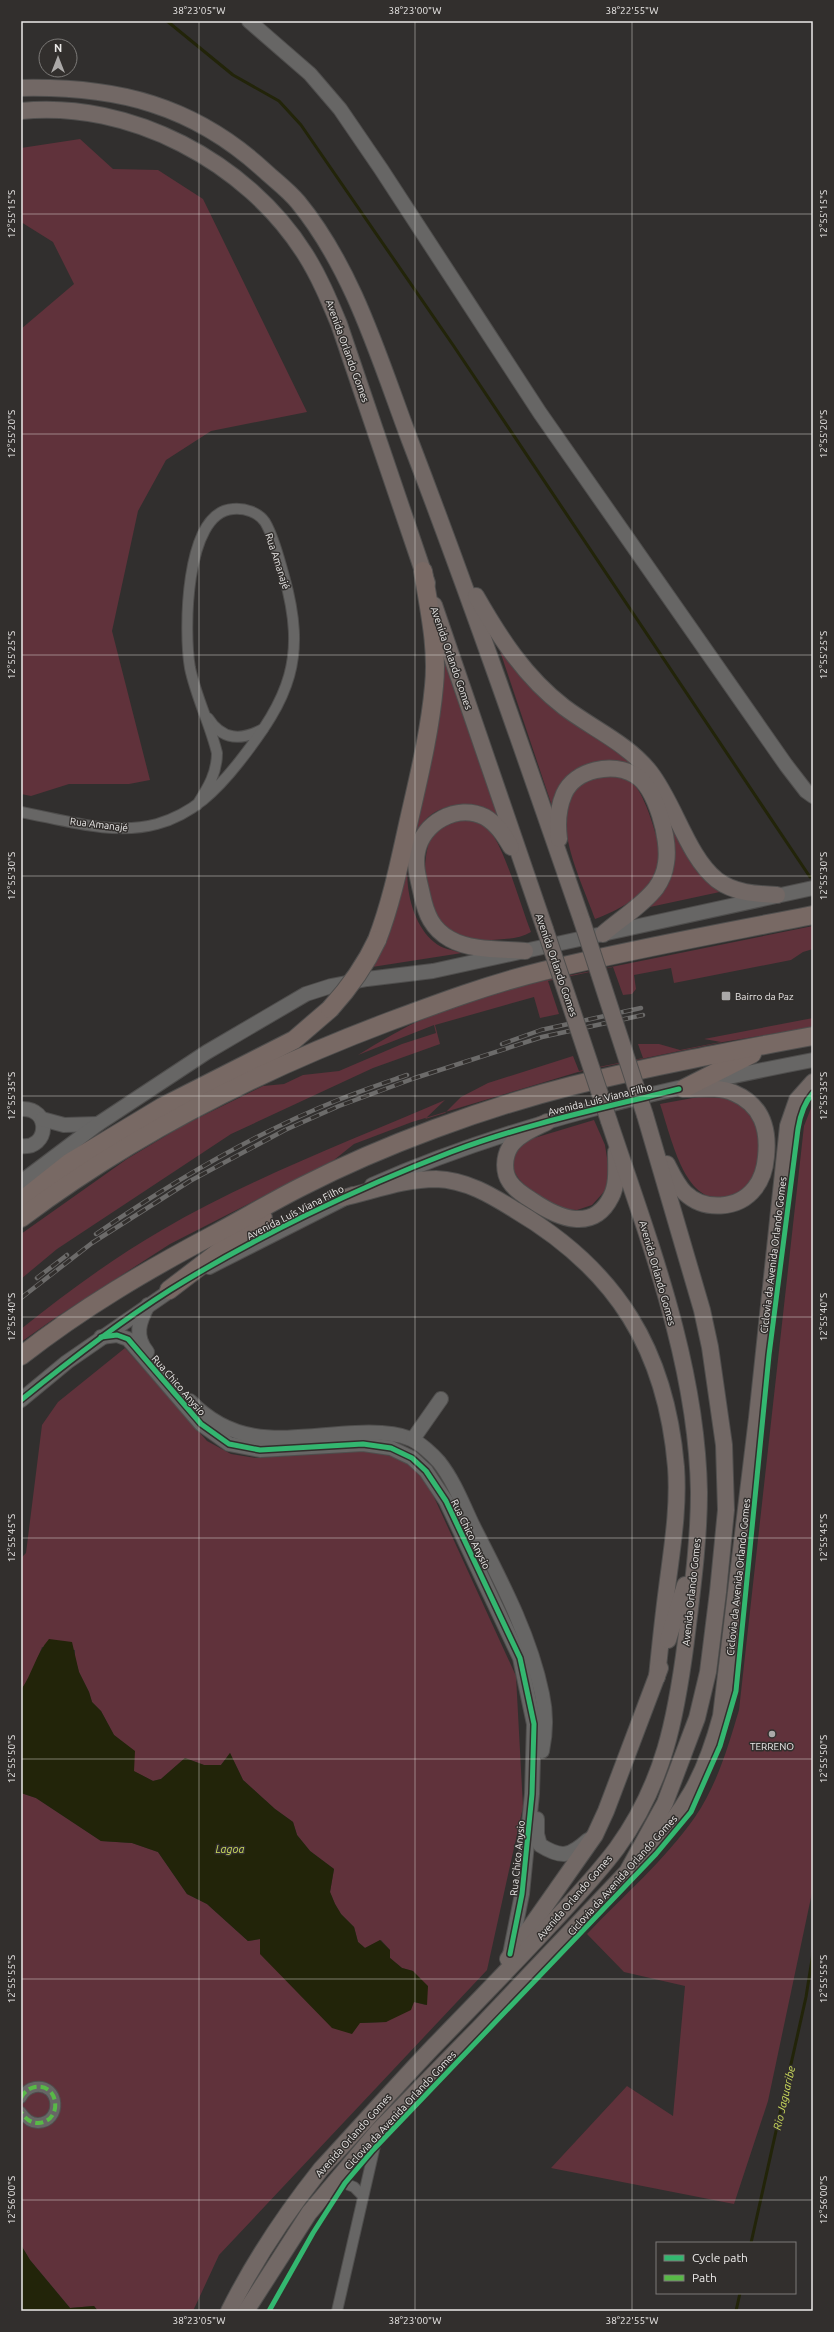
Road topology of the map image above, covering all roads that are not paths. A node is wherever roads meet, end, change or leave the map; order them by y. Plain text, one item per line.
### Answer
1 (249, 21) edge
2 (21, 88) edge
3 (21, 111) edge
4 (456, 559) junction
5 (423, 571) junction
6 (201, 707) junction
7 (265, 729) junction
8 (813, 796) edge
9 (197, 806) junction
10 (21, 812) edge
11 (564, 866) junction
12 (530, 883) junction
13 (813, 888) edge
14 (780, 894) junction
15 (808, 916) edge
16 (603, 934) junction
17 (525, 951) junction
18 (813, 1036) edge
19 (770, 1044) junction
20 (813, 1060) edge
21 (813, 1082) edge
22 (682, 1088) junction
23 (23, 1107) edge
24 (42, 1119) junction
25 (547, 1122) junction
26 (98, 1124) junction
27 (650, 1131) junction
28 (616, 1142) junction
29 (21, 1146) edge
30 (21, 1182) edge
31 (305, 1185) junction
32 (342, 1198) junction
33 (21, 1201) edge
34 (21, 1218) edge
35 (169, 1290) junction
36 (148, 1305) junction
37 (101, 1337) junction
38 (21, 1356) edge
39 (441, 1399) dead end
40 (21, 1400) edge
41 (413, 1439) junction
42 (402, 1453) junction
43 (697, 1545) junction
44 (657, 1677) junction
45 (595, 1835) junction
46 (627, 1872) junction
47 (510, 1954) junction
48 (496, 1984) junction
49 (32, 2088) junction
50 (21, 2089) edge
51 (21, 2098) edge
52 (21, 2112) edge
53 (25, 2119) edge
54 (379, 2130) junction
55 (336, 2180) junction
56 (363, 2196) junction
57 (229, 2311) edge
58 (246, 2311) edge
59 (337, 2311) edge

1 - 8 main road
2 - 4 main road, Avenida Orlando Gomes
3 - 5 main road, Avenida Orlando Gomes
4 - 11 main road, Avenida Orlando Gomes
4 - 14 main road
5 - 12 main road, Avenida Orlando Gomes
5 - 33 highway, bridge
6 - 7 street, Rua Amanajé
6 - 7 street, Rua Amanajé
6 - 9 street, Rua Amanajé
7 - 9 street, Rua Amanajé
9 - 10 street, Rua Amanajé
11 - 16 main road
11 - 27 main road, Avenida Orlando Gomes, bridge
12 - 17 main road
12 - 28 main road, Avenida Orlando Gomes, bridge
13 - 14 main road
14 - 16 main road
15 - 34 highway
16 - 17 main road
17 - 26 main road
18 - 19 highway, Avenida Luís Viana Filho
19 - 22 highway
19 - 31 highway, Avenida Luís Viana Filho
20 - 22 main road, Avenida Luís Viana Filho
21 - 46 main road
22 - 25 main road, Avenida Luís Viana Filho
22 - 27 main road
23 - 24 main road
24 - 26 main road
24 - 29 main road
25 - 28 main road
25 - 32 main road, Avenida Luís Viana Filho
26 - 30 main road
27 - 46 main road, Avenida Orlando Gomes
28 - 43 main road, Avenida Orlando Gomes
31 - 35 highway
31 - 38 highway, Avenida Luís Viana Filho
32 - 35 main road, Avenida Luís Viana Filho
32 - 44 main road
35 - 36 main road, Avenida Luís Viana Filho
36 - 37 main road, Avenida Luís Viana Filho
36 - 41 main road, Rua Chico Anysio
37 - 40 main road, Avenida Luís Viana Filho
37 - 42 main road, Rua Chico Anysio
39 - 41 main road
41 - 42 main road
41 - 45 main road, Rua Chico Anysio
42 - 47 main road, Rua Chico Anysio
43 - 44 main road
43 - 48 main road, Avenida Orlando Gomes
44 - 45 main road
45 - 47 main road
46 - 54 main road, Avenida Orlando Gomes
47 - 48 main road
48 - 57 main road, Avenida Orlando Gomes
49 - 50 street
49 - 51 street
49 - 53 street
52 - 53 street
54 - 55 main road, Avenida Orlando Gomes
54 - 56 street
55 - 56 street
55 - 58 main road, Avenida Orlando Gomes
56 - 59 street

